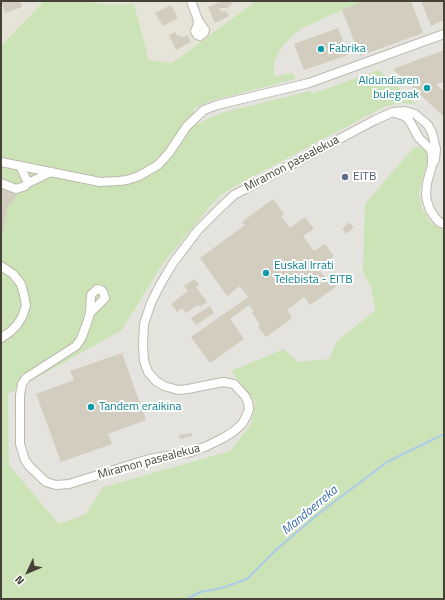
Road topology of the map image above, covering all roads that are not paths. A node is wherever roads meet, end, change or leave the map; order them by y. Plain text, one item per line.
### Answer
1 (191, 1) edge
2 (199, 24) dead end
3 (444, 34) edge
4 (393, 112) junction
5 (423, 120) junction
6 (413, 126) junction
7 (418, 135) junction
8 (435, 142) junction
9 (1, 162) edge
10 (432, 165) junction
11 (20, 166) junction
12 (51, 172) junction
13 (1, 183) edge
14 (28, 183) junction
15 (444, 224) edge
16 (1, 266) edge
17 (90, 313) dead end
18 (1, 338) edge

1 - 2 street
3 - 12 street
4 - 5 street, Miramon pasealekua
4 - 6 street
4 - 17 street, Miramon pasealekua
5 - 6 street
5 - 8 street
6 - 7 street
7 - 8 street
7 - 10 street
8 - 10 street
9 - 11 street
10 - 15 street
11 - 12 street
11 - 14 street
12 - 14 street
13 - 14 street
16 - 18 street

